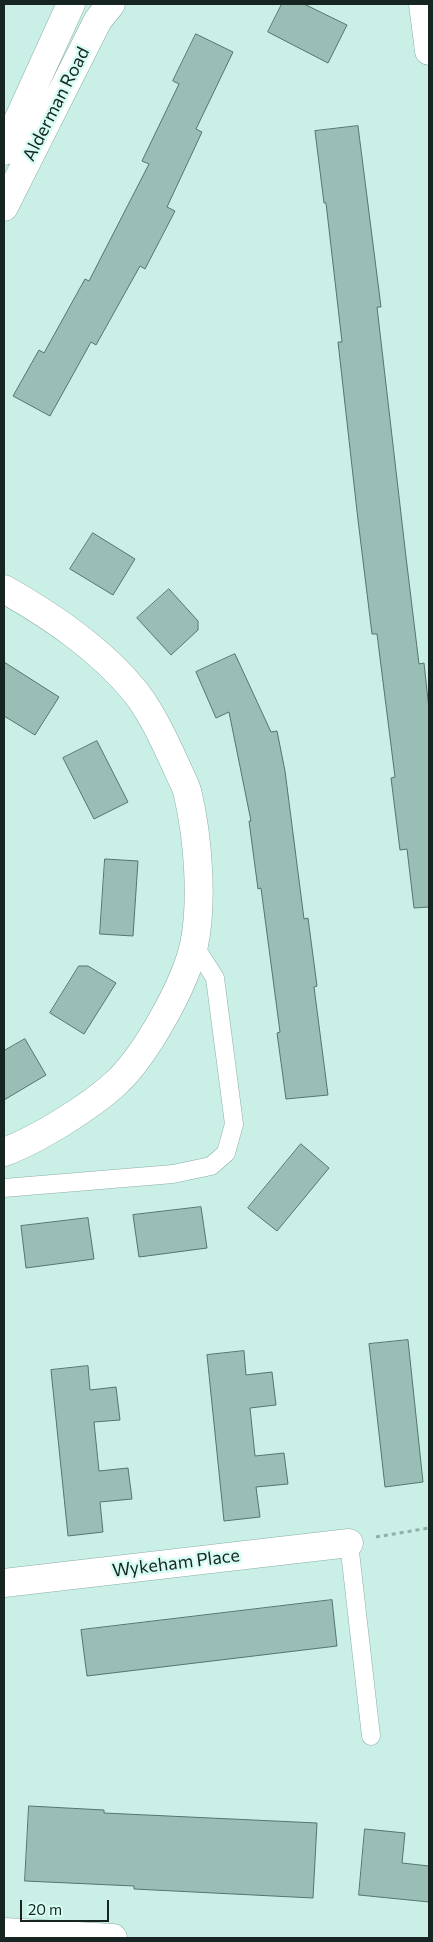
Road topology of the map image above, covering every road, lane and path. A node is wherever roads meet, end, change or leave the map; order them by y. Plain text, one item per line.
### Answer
1 (71, 4) edge
2 (111, 4) edge
3 (423, 4) edge
4 (429, 51) edge
5 (4, 151) edge
6 (4, 207) edge
7 (4, 589) edge
8 (194, 945) junction
9 (4, 1152) edge
10 (4, 1188) edge
11 (429, 1528) edge
12 (348, 1543) junction
13 (4, 1583) edge
14 (371, 1736) dead end
15 (4, 1932) edge
16 (113, 1938) edge

1 - 5 street, Alderman Road
2 - 6 street, Alderman Road
3 - 4 street
7 - 8 street
8 - 9 street
8 - 10 lane
11 - 12 path
12 - 13 street, Wykeham Place
12 - 14 lane
15 - 16 street

